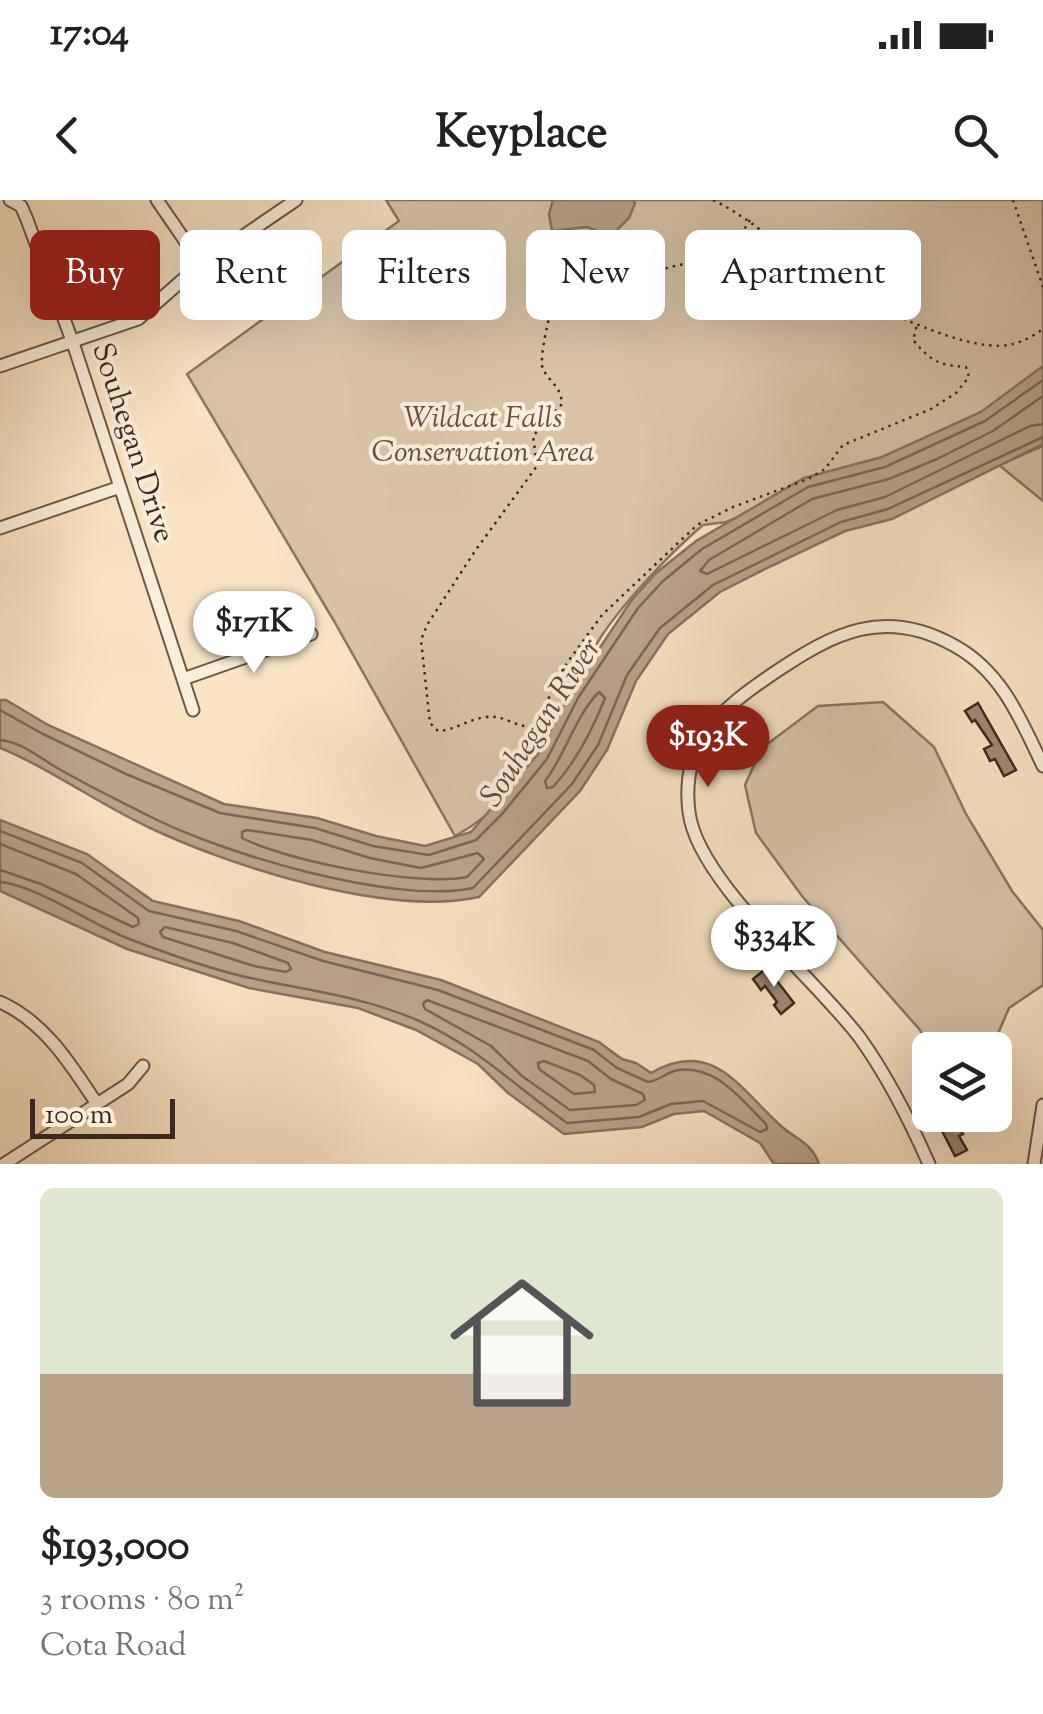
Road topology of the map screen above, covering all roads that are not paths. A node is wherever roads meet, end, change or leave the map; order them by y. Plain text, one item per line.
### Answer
1 (9, 200) edge
2 (157, 200) edge
3 (296, 200) edge
4 (0, 202) edge
5 (251, 230) edge
6 (180, 233) edge
7 (180, 283) edge
8 (73, 343) junction
9 (0, 366) edge
10 (120, 487) junction
11 (0, 528) edge
12 (311, 634) dead end
13 (183, 679) junction
14 (194, 710) dead end
15 (1043, 766) edge
16 (0, 1002) edge
17 (142, 1066) dead end
18 (97, 1104) junction
19 (1043, 1105) edge
20 (4, 1164) edge
21 (929, 1164) edge
22 (1034, 1164) edge

1 - 4 street, Souhegan Drive
1 - 8 street, Souhegan Drive
2 - 6 street
3 - 5 street
7 - 8 street
8 - 9 street
8 - 10 street, Souhegan Drive
10 - 11 street
10 - 13 street, Souhegan Drive
12 - 13 street
13 - 14 street, Souhegan Drive
15 - 21 street
16 - 18 street
17 - 18 street
18 - 20 street
19 - 22 street

